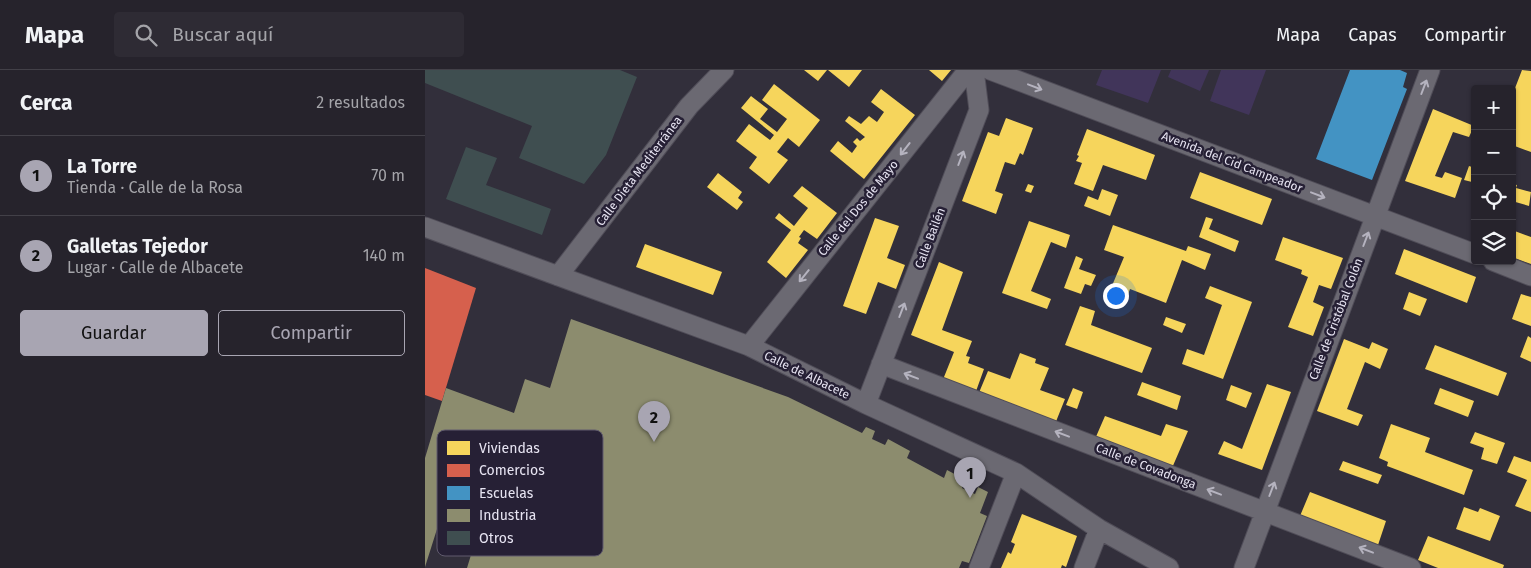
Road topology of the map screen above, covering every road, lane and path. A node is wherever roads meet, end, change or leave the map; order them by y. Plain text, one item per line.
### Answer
1 (724, 70) edge
2 (968, 70) edge
3 (974, 70) edge
4 (989, 70) edge
5 (1430, 70) edge
6 (1375, 216) junction
7 (425, 227) edge
8 (1471, 252) edge
9 (1503, 265) edge
10 (558, 276) junction
11 (1531, 276) edge
12 (749, 346) junction
13 (881, 364) junction
14 (866, 404) junction
15 (1016, 473) junction
16 (1264, 511) junction
17 (1099, 529) junction
18 (979, 568) edge
19 (1083, 568) edge
20 (1169, 568) edge
21 (1244, 568) edge
22 (1411, 568) edge

1 - 10 street, Calle Dieta Mediterránea
2 -> 12 street, Calle del Dos de Mayo
13 -> 3 street, Calle Bailén
4 -> 6 street, Avenida del Cid Campeador
6 -> 5 street, Calle de Cristóbal Colón
6 - 8 street, Avenida del Cid Campeador
16 -> 6 street, Calle de Cristóbal Colón
7 - 10 street, Calle de Albacete
9 - 11 street
10 - 12 street, Calle de Albacete
12 - 14 street, Calle de Albacete
13 - 14 street, Calle Bailén
16 -> 13 street, Calle de Covadonga
14 - 15 street, Calle de Albacete
15 - 17 street, Calle de Albacete
15 - 18 street
16 - 21 street, Calle de Cristóbal Colón
22 -> 16 street, Calle de Covadonga
17 - 19 street
17 - 20 street, Calle de Albacete

